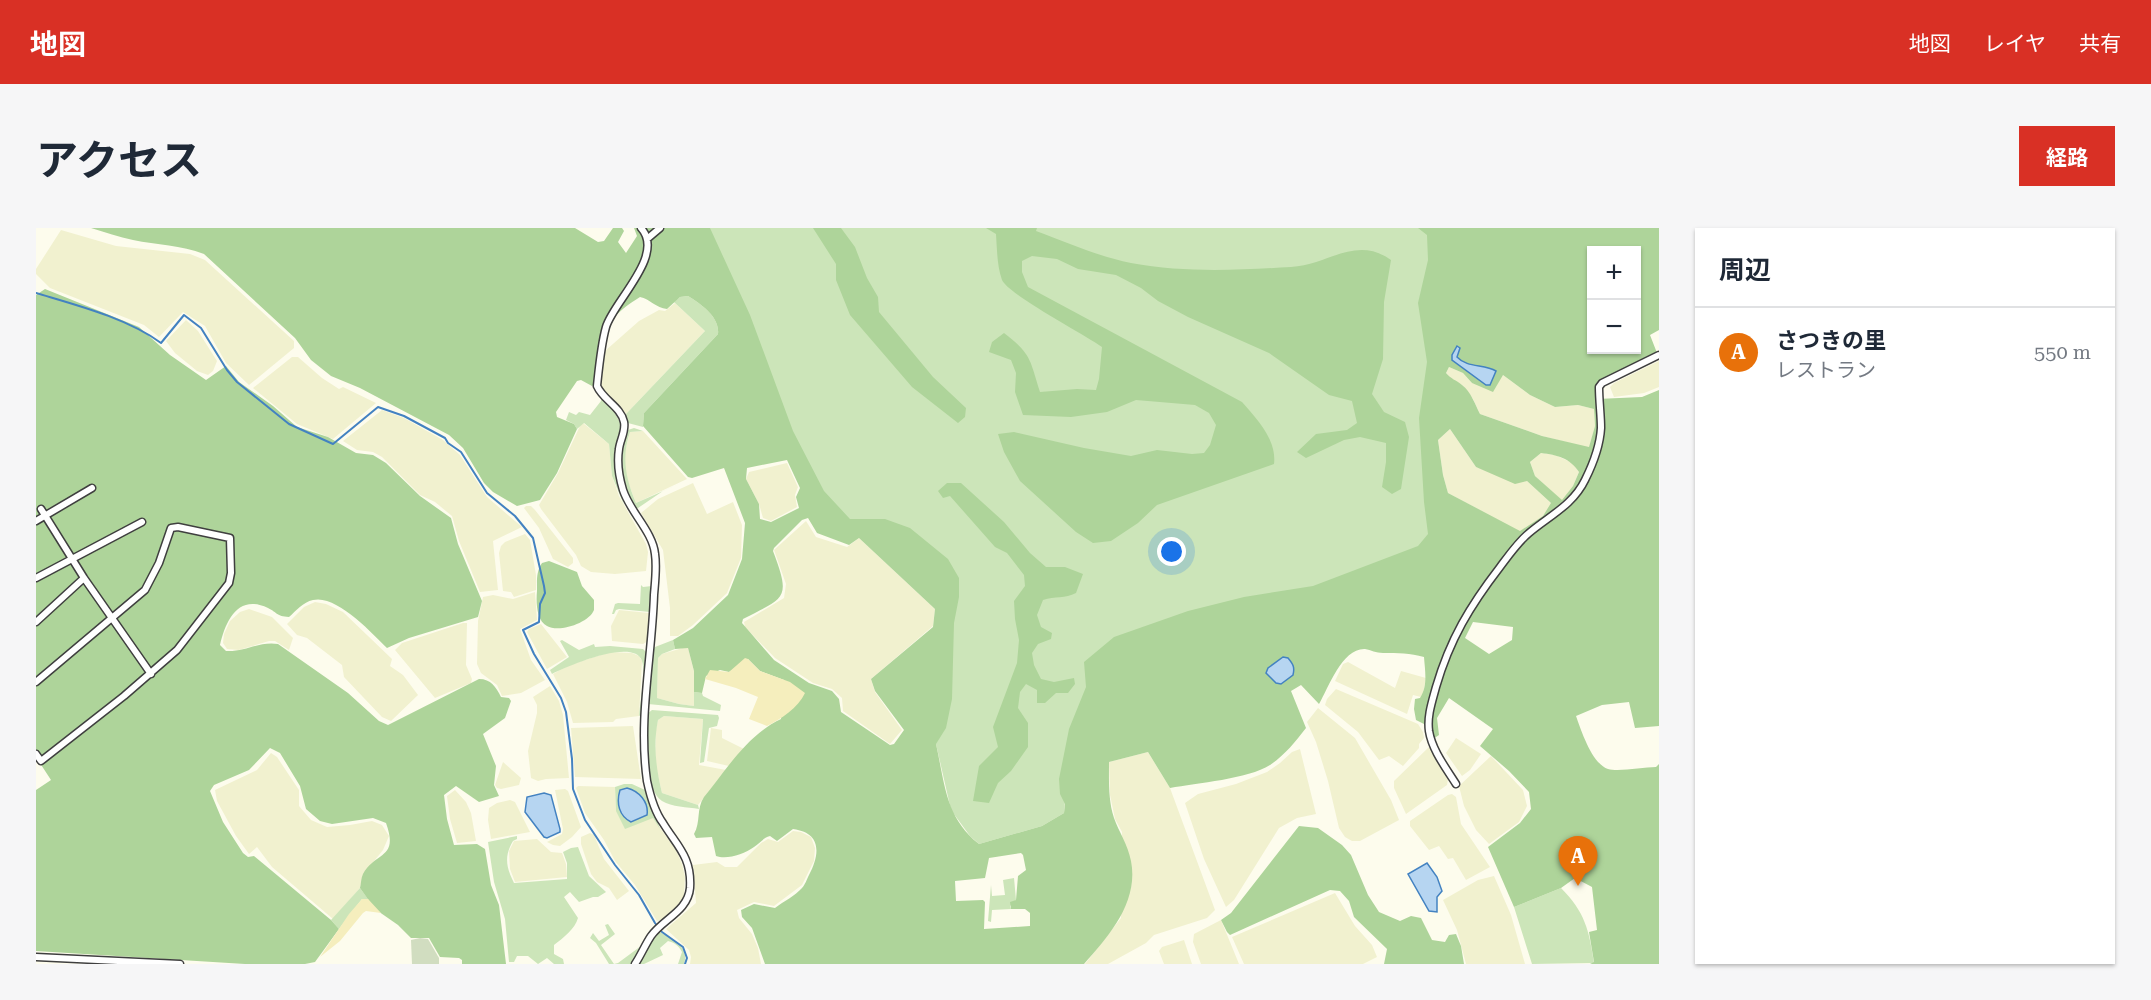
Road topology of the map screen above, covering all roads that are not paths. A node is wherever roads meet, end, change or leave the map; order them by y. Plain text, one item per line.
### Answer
1 (641, 228) edge
2 (660, 228) edge
3 (647, 238) junction
4 (1659, 355) edge
5 (92, 488) dead end
6 (41, 509) dead end
7 (46, 516) junction
8 (36, 521) edge
9 (142, 522) dead end
10 (72, 559) junction
11 (36, 578) edge
12 (84, 578) junction
13 (112, 618) junction
14 (36, 622) edge
15 (151, 674) junction
16 (36, 682) edge
17 (36, 754) edge
18 (1456, 784) dead end
19 (36, 957) edge
20 (180, 964) edge
21 (635, 964) edge

1 - 3 street
2 - 3 street
3 - 21 street
4 - 18 street
5 - 7 street
6 - 7 street
7 - 8 street
7 - 10 street
9 - 10 street
10 - 11 street
10 - 12 street
12 - 13 street
12 - 14 street
13 - 15 street
13 - 15 street
13 - 16 street
15 - 17 street
19 - 20 street

